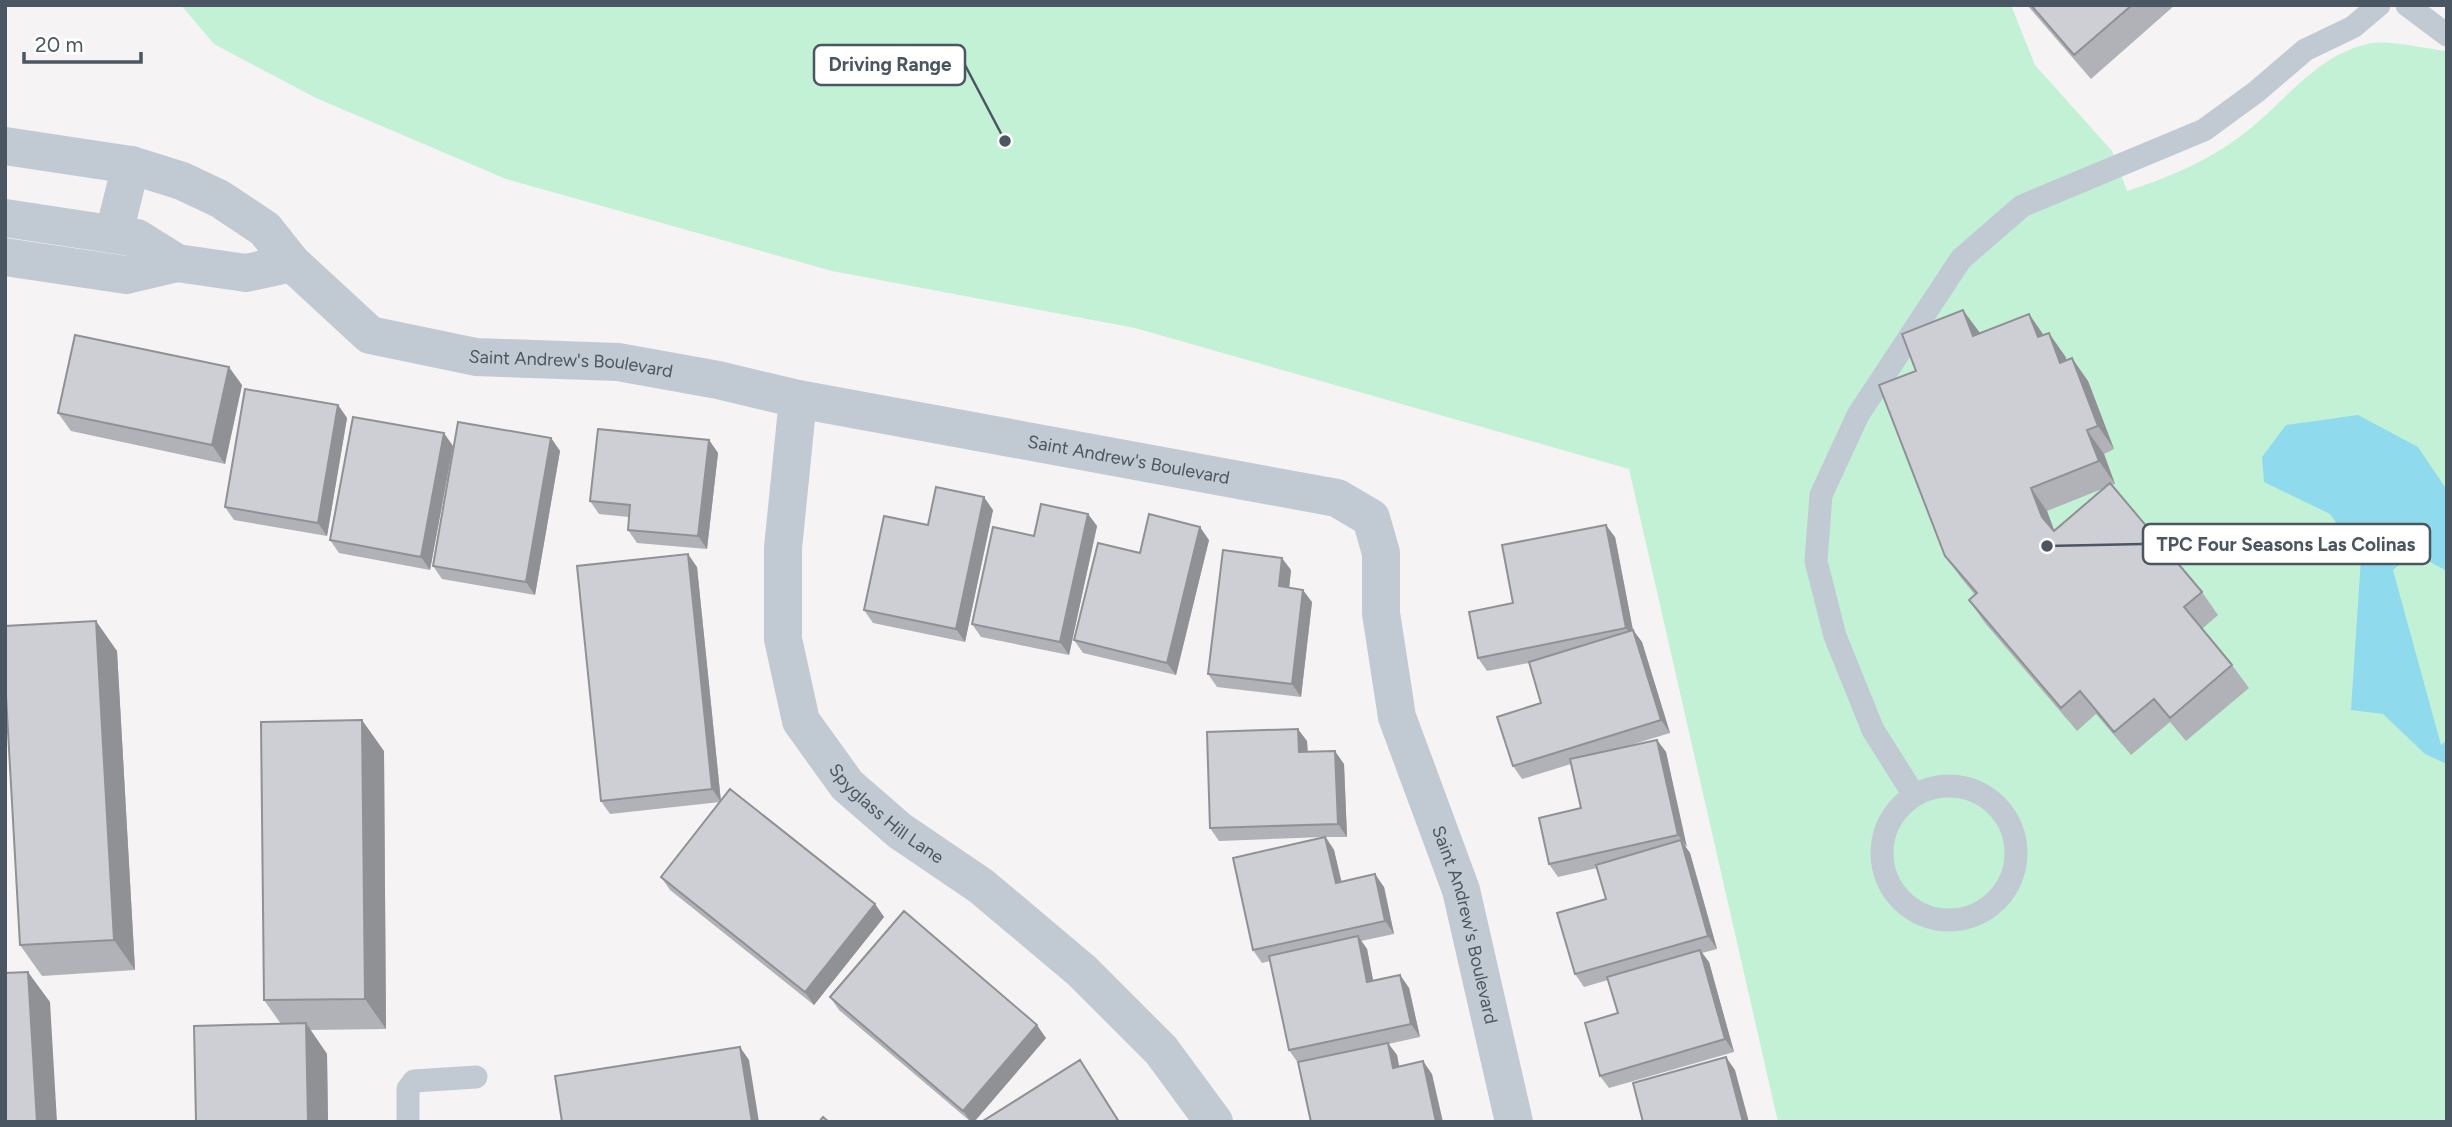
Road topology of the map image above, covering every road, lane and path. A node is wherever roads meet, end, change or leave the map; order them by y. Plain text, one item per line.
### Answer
1 (2379, 5) edge
2 (2407, 5) edge
3 (2447, 35) edge
4 (5, 146) edge
5 (131, 165) junction
6 (5, 218) edge
7 (114, 233) junction
8 (5, 257) edge
9 (292, 263) junction
10 (177, 264) junction
11 (798, 399) junction
12 (1914, 795) junction
13 (476, 1077) dead end
14 (408, 1122) edge
15 (1214, 1122) edge
16 (1514, 1122) edge

1 - 12 lane
2 - 3 lane
4 - 5 street, Saint Andrew's Boulevard
5 - 7 street
5 - 9 street, Saint Andrew's Boulevard
6 - 7 street
7 - 10 street
8 - 10 street
9 - 10 street
9 - 11 street, Saint Andrew's Boulevard
11 - 15 street, Spyglass Hill Lane
11 - 16 street, Saint Andrew's Boulevard
12 - 12 lane
13 - 14 lane

